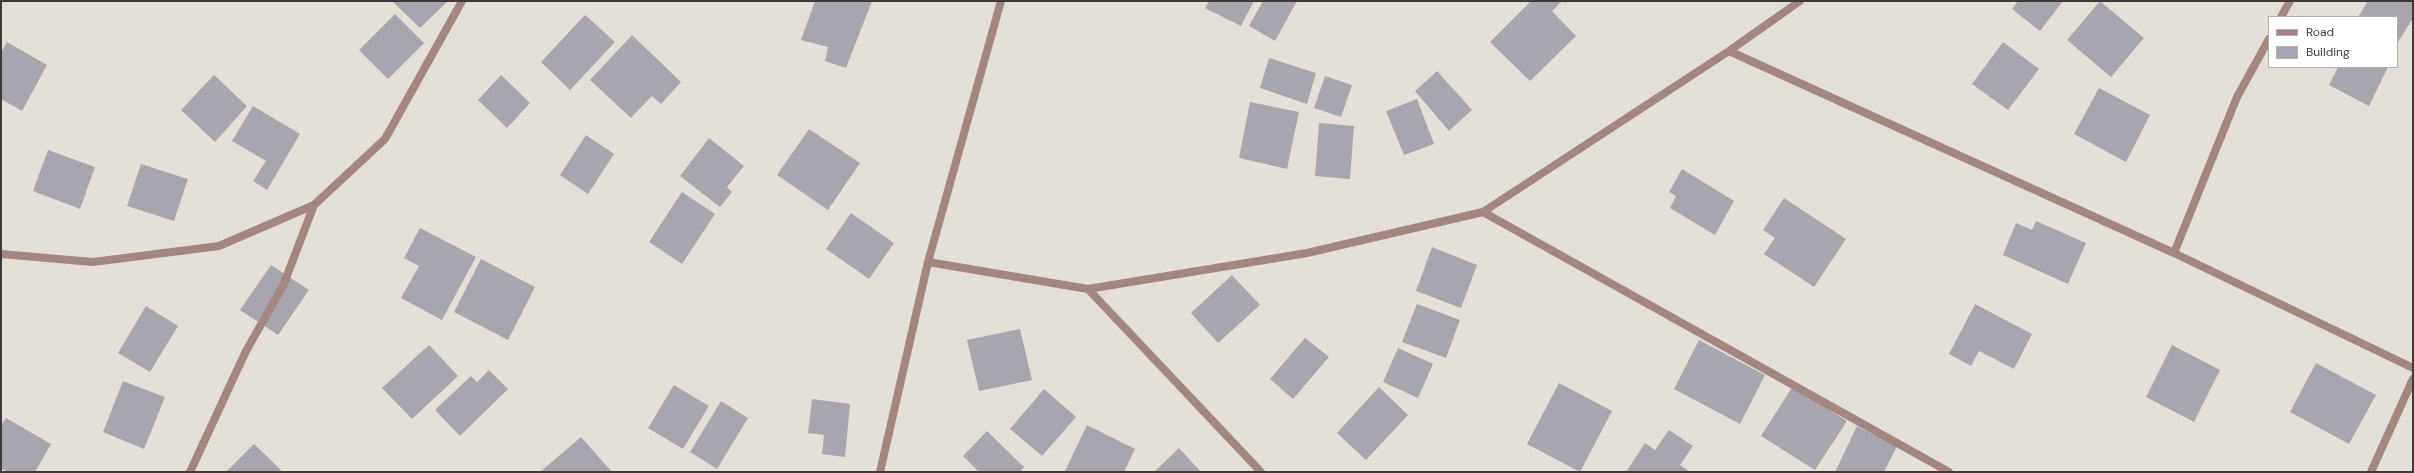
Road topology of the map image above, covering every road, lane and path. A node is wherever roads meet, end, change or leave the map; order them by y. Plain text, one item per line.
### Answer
1 (462, 1) edge
2 (1001, 1) edge
3 (1800, 1) edge
4 (2290, 1) edge
5 (2282, 16) edge
6 (2268, 41) edge
7 (1729, 51) junction
8 (314, 205) junction
9 (1483, 212) junction
10 (2174, 253) junction
11 (1, 254) edge
12 (928, 262) junction
13 (1088, 289) junction
14 (2413, 368) edge
15 (2413, 379) edge
16 (1938, 470) edge
17 (190, 472) edge
18 (880, 472) edge
19 (1261, 472) edge
20 (1949, 472) edge
21 (2371, 472) edge

1 - 8 street
2 - 12 street
3 - 7 street
4 - 5 street
6 - 10 street
7 - 9 street
7 - 10 street
8 - 11 street
8 - 17 street
9 - 13 street
9 - 16 street
10 - 14 street
12 - 13 street
12 - 18 street
13 - 19 street
15 - 21 street
16 - 20 street

